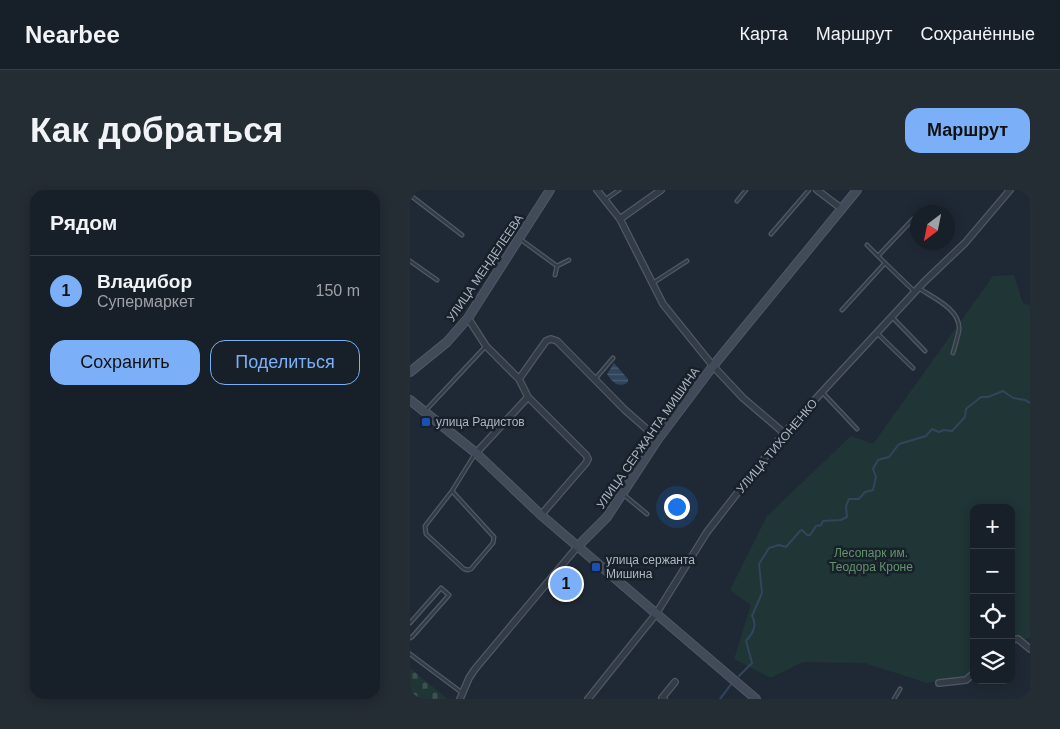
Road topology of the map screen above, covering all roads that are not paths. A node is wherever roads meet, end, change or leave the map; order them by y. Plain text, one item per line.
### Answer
1 (550, 190) edge
2 (597, 190) edge
3 (619, 190) edge
4 (661, 190) edge
5 (746, 190) edge
6 (809, 190) edge
7 (817, 190) edge
8 (857, 190) edge
9 (1010, 190) edge
10 (410, 195) edge
11 (605, 200) junction
12 (737, 201) dead end
13 (842, 209) junction
14 (620, 219) junction
15 (910, 222) edge
16 (771, 234) dead end
17 (462, 235) dead end
18 (519, 238) junction
19 (867, 245) dead end
20 (878, 256) junction
21 (569, 260) dead end
22 (410, 261) edge
23 (687, 261) dead end
24 (885, 263) junction
25 (557, 266) junction
26 (555, 275) dead end
27 (437, 280) dead end
28 (653, 283) junction
29 (917, 290) junction
30 (842, 310) dead end
31 (892, 317) junction
32 (468, 318) junction
33 (877, 333) junction
34 (486, 346) junction
35 (925, 351) dead end
36 (953, 353) dead end
37 (614, 358) dead end
38 (713, 366) junction
39 (913, 368) dead end
40 (410, 372) edge
41 (519, 379) junction
42 (594, 380) junction
43 (822, 392) junction
44 (528, 397) junction
45 (410, 400) edge
46 (424, 412) junction
47 (856, 429) dead end
48 (784, 433) junction
49 (658, 439) junction
50 (476, 453) junction
51 (452, 491) junction
52 (622, 494) junction
53 (647, 514) dead end
54 (541, 515) junction
55 (578, 546) junction
56 (656, 614) junction
57 (410, 623) edge
58 (410, 638) edge
59 (1015, 639) edge
60 (1030, 649) edge
61 (410, 654) edge
62 (970, 676) edge
63 (675, 682) dead end
64 (939, 684) dead end
65 (900, 689) dead end
66 (461, 696) edge
67 (588, 699) edge
68 (664, 699) edge
69 (756, 699) edge
70 (894, 699) edge

1 - 18 street, УЛИЦА МЕНДЕЛЕЕВА
2 - 11 street
3 - 11 lane
4 - 14 street
5 - 12 lane
6 - 16 lane
7 - 13 street
8 - 13 street, УЛИЦА СЕРЖАНТА МИШИНА
9 - 29 street, УЛИЦА ТИХОНЕНКО
10 - 17 lane
11 - 14 street
13 - 38 street, УЛИЦА СЕРЖАНТА МИШИНА
14 - 28 street
15 - 20 lane
18 - 25 lane
18 - 32 street, УЛИЦА МЕНДЕЛЕЕВА
19 - 20 lane
20 - 24 lane
21 - 25 lane
22 - 27 lane
23 - 28 lane
24 - 29 lane
24 - 30 lane
25 - 26 lane
28 - 38 street
29 - 31 street, УЛИЦА ТИХОНЕНКО
29 - 36 lane
31 - 33 street, УЛИЦА ТИХОНЕНКО
31 - 35 lane
32 - 34 street
32 - 40 street, УЛИЦА МЕНДЕЛЕЕВА
33 - 39 lane
33 - 43 street, УЛИЦА ТИХОНЕНКО
34 - 41 street
34 - 46 lane
37 - 42 lane
38 - 48 street
38 - 49 street, УЛИЦА СЕРЖАНТА МИШИНА
41 - 42 street
41 - 44 street
42 - 49 street
43 - 47 lane
43 - 48 street, УЛИЦА ТИХОНЕНКО
44 - 50 street
44 - 54 street
45 - 46 street
46 - 50 street
48 - 56 street, УЛИЦА ТИХОНЕНКО
49 - 52 street, УЛИЦА СЕРЖАНТА МИШИНА
50 - 51 lane
50 - 54 street
51 - 51 lane
52 - 53 lane
52 - 55 street, УЛИЦА СЕРЖАНТА МИШИНА
54 - 55 street
55 - 56 street
55 - 66 street, УЛИЦА СЕРЖАНТА МИШИНА
56 - 67 street, УЛИЦА ТИХОНЕНКО
56 - 69 street
57 - 58 lane
59 - 60 street
61 - 66 lane
62 - 64 street
63 - 68 street
65 - 70 lane

